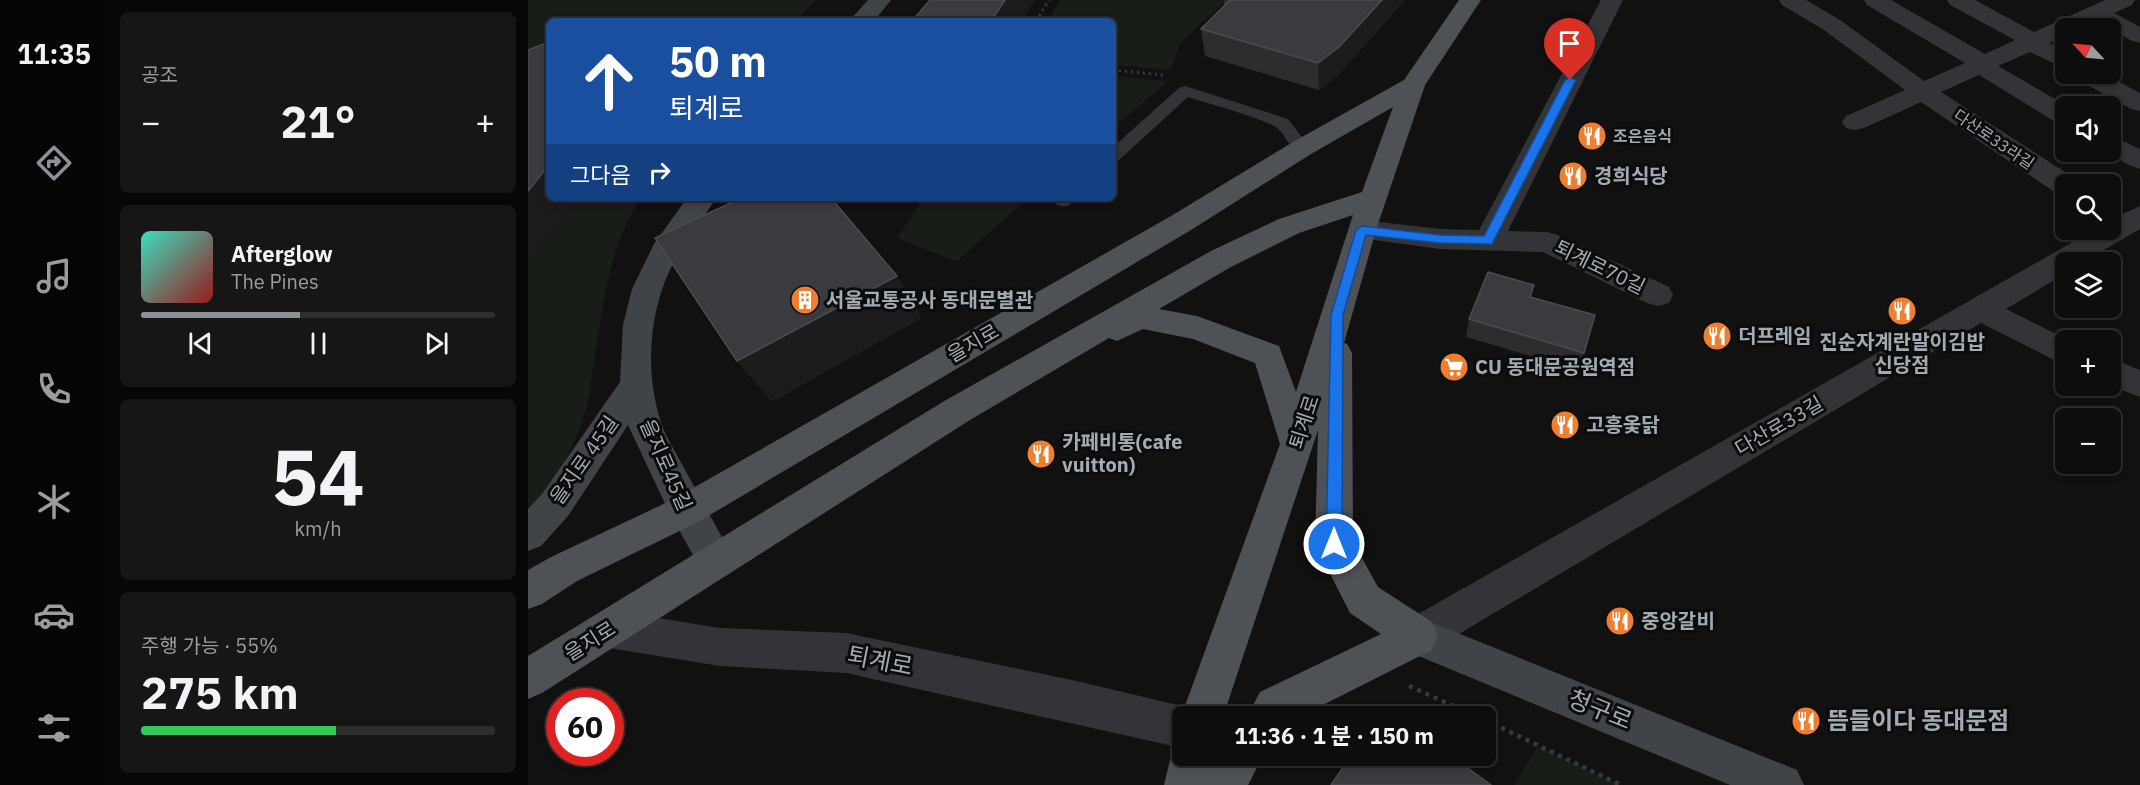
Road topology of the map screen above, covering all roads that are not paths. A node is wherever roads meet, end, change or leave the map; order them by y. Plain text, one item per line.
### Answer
1 (880, 0) edge
2 (1470, 0) edge
3 (1612, 0) edge
4 (1790, 0) edge
5 (1875, 0) edge
6 (1958, 0) edge
7 (2104, 5) edge
8 (864, 18) edge
9 (2140, 36) edge
10 (2033, 42) junction
11 (2055, 55) edge
12 (1984, 64) junction
13 (2105, 84) edge
14 (1413, 85) junction
15 (1923, 92) junction
16 (2140, 103) edge
17 (2055, 110) edge
18 (1855, 122) dead end
19 (1302, 148) junction
20 (2121, 149) edge
21 (1116, 153) edge
22 (2140, 160) edge
23 (2055, 179) edge
24 (1372, 198) junction
25 (700, 201) edge
26 (2125, 219) edge
27 (1362, 230) junction
28 (1488, 241) junction
29 (1658, 295) dead end
30 (1980, 309) junction
31 (1337, 315) junction
32 (2055, 348) edge
33 (2121, 376) edge
34 (637, 384) junction
35 (2140, 384) edge
36 (958, 410) junction
37 (1297, 444) junction
38 (685, 511) junction
39 (528, 534) edge
40 (717, 561) junction
41 (528, 591) edge
42 (609, 629) junction
43 (1418, 636) junction
44 (528, 679) edge
45 (1206, 706) edge
46 (1277, 706) edge
47 (1172, 725) edge
48 (1190, 766) edge
49 (1235, 766) edge
50 (1186, 785) edge
51 (1223, 785) edge
52 (1782, 785) edge

1 - 8 main road
2 - 14 main road, 퇴계로
3 - 28 street
4 - 15 street, 다산로33라길
5 - 12 street
6 - 10 street
7 - 9 street, 다산로33라길
7 - 10 street, 다산로33라길
10 - 11 street
10 - 12 street, 다산로33라길
12 - 15 street, 다산로33라길
12 - 17 street
13 - 16 street
14 - 19 main road, 을지로
14 - 24 main road, 퇴계로
15 - 18 street, 다산로33라길
15 - 23 street, 다산로33라길
19 - 21 lane
19 - 38 main road, 을지로
20 - 22 street
24 - 27 main road, 퇴계로
24 - 36 main road, 을지로
25 - 34 main road, 을지로45길
26 - 30 street, 다산로33길
27 - 28 street, 퇴계로70길
27 - 31 main road, 퇴계로
28 - 29 street, 퇴계로70길
30 - 32 street
30 - 43 street, 다산로33길
31 - 37 main road, 퇴계로
31 - 43 main road
33 - 35 street
34 - 38 main road, 을지로45길
34 - 39 main road, 을지로 45길
36 - 37 main road
36 - 40 main road, 을지로
37 - 45 main road, 퇴계로
38 - 40 main road, 을지로45길
38 - 41 main road, 을지로
40 - 42 main road, 을지로
42 - 44 main road, 을지로
42 - 47 street, 퇴계로
43 - 46 main road
43 - 52 main road, 청구로
48 - 50 main road
49 - 51 main road

